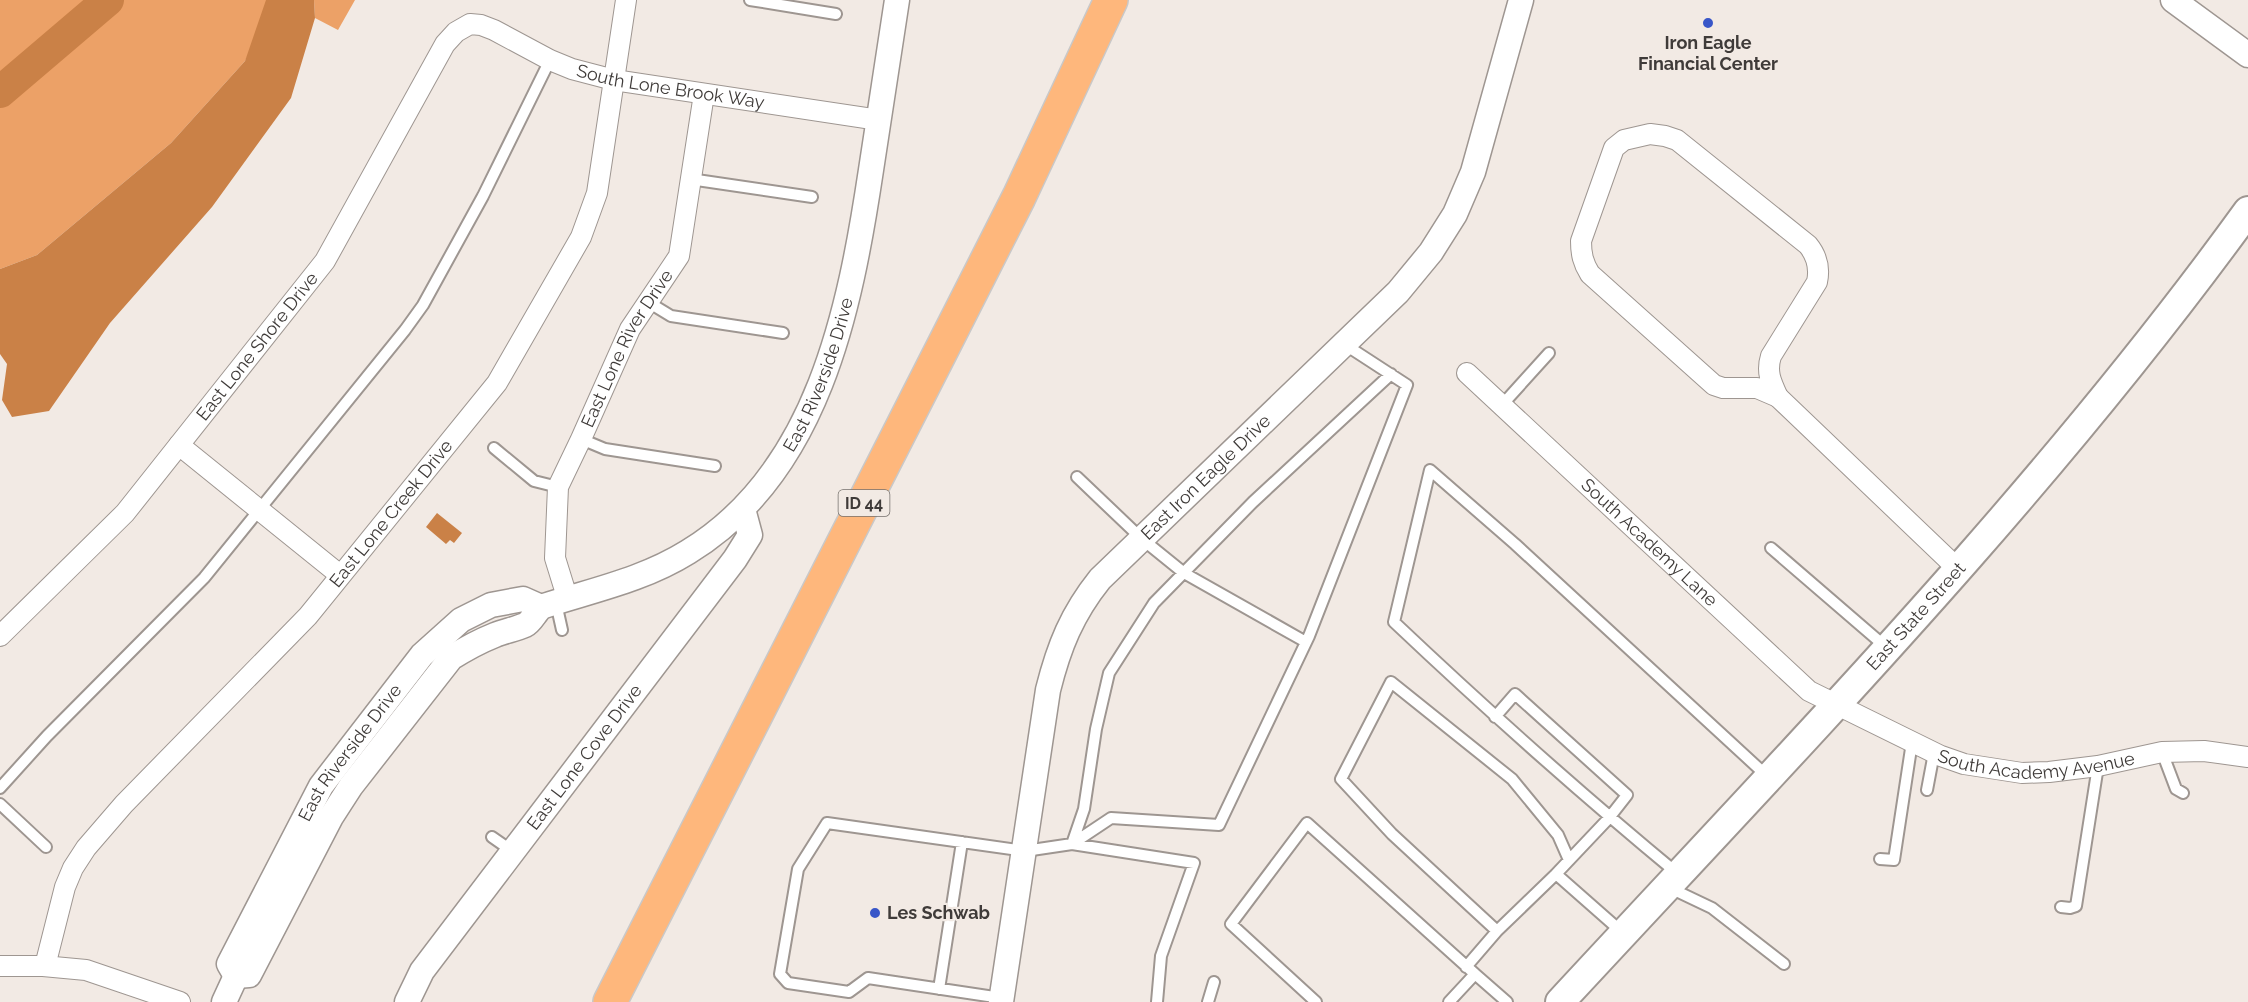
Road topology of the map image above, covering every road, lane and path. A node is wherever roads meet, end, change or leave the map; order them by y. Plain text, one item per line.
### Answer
1 (626, 0) edge
2 (750, 0) edge
3 (897, 0) edge
4 (1111, 0) edge
5 (1521, 0) edge
6 (2173, 0) edge
7 (836, 14) dead end
8 (470, 24) joint
9 (2248, 55) edge
10 (550, 60) junction
11 (614, 81) junction
12 (704, 94) junction
13 (879, 120) junction
14 (690, 179) junction
15 (812, 198) dead end
16 (2248, 211) edge
17 (648, 302) junction
18 (783, 333) dead end
19 (1344, 344) junction
20 (1549, 353) dead end
21 (1467, 373) dead end
22 (1391, 374) junction
23 (1778, 397) junction
24 (1502, 405) junction
25 (581, 439) junction
26 (178, 446) junction
27 (494, 448) dead end
28 (716, 466) dead end
29 (1077, 477) dead end
30 (558, 487) junction
31 (743, 509) junction
32 (259, 510) junction
33 (1142, 538) junction
34 (1771, 548) dead end
35 (1959, 569) junction
36 (1184, 573) junction
37 (340, 575) junction
38 (555, 603) junction
39 (562, 630) dead end
40 (0, 636) edge
41 (1306, 642) junction
42 (1887, 649) junction
43 (1836, 704) junction
44 (1495, 717) junction
45 (1912, 742) junction
46 (2162, 752) junction
47 (1934, 753) junction
48 (2248, 757) edge
49 (2098, 766) junction
50 (1768, 777) junction
51 (0, 788) edge
52 (1927, 790) dead end
53 (2183, 793) dead end
54 (0, 804) edge
55 (1609, 818) junction
56 (492, 837) dead end
57 (962, 843) junction
58 (1072, 844) junction
59 (46, 847) dead end
60 (512, 851) junction
61 (1025, 851) junction
62 (1880, 859) dead end
63 (1569, 860) junction
64 (1557, 874) junction
65 (1672, 881) junction
66 (2061, 907) dead end
67 (1497, 931) junction
68 (1623, 933) junction
69 (1784, 964) dead end
70 (0, 966) edge
71 (45, 966) junction
72 (1471, 971) junction
73 (1214, 982) dead end
74 (939, 988) junction
75 (1001, 1000) edge
76 (1563, 1001) edge
77 (180, 1002) edge
78 (224, 1002) edge
79 (407, 1002) edge
80 (610, 1002) edge
81 (1157, 1002) edge
82 (1208, 1002) edge
83 (1316, 1002) edge
84 (1449, 1002) edge
85 (1507, 1002) edge

1 - 11 street, East Lone Creek Drive
2 - 7 lane
3 - 13 street, East Riverside Drive
4 - 80 highway, ID 44
5 - 19 street, East Iron Eagle Drive
6 - 9 street
8 - 10 street, South Lone Brook Way
8 - 26 street, East Lone Shore Drive
10 - 11 street, South Lone Brook Way
10 - 32 lane
11 - 12 street, South Lone Brook Way
11 - 37 street, East Lone Creek Drive
12 - 13 street, South Lone Brook Way
12 - 14 street, East Lone River Drive
13 - 31 street, East Riverside Drive
14 - 15 lane
14 - 17 street, East Lone River Drive
16 - 35 main road, East State Street
17 - 18 lane
17 - 25 street, East Lone River Drive
19 - 22 lane
19 - 33 street, East Iron Eagle Drive
20 - 24 lane
21 - 24 street, South Academy Lane
22 - 36 lane
22 - 41 lane
23 - 23 street
23 - 35 street
24 - 43 street, South Academy Lane
25 - 28 lane
25 - 30 street, East Lone River Drive
26 - 32 street
26 - 40 street, East Lone Shore Drive
27 - 30 lane
29 - 33 lane
30 - 38 street, East Lone River Drive
31 - 38 street, East Riverside Drive
31 - 60 street, East Lone Cove Drive
32 - 37 street
32 - 51 lane
33 - 36 lane
33 - 61 street, East Iron Eagle Drive
34 - 42 lane
35 - 42 main road, East State Street
36 - 41 lane
36 - 58 lane
37 - 71 street, East Lone Creek Drive
38 - 39 lane
38 - 78 street, East Riverside Drive
41 - 58 lane
42 - 43 main road, East State Street
43 - 45 street, South Academy Avenue
43 - 50 main road, East State Street
44 - 50 lane
44 - 55 lane
44 - 55 lane
45 - 47 street, South Academy Avenue
45 - 62 lane
46 - 48 street, South Academy Avenue
46 - 49 street, South Academy Avenue
46 - 53 lane
47 - 49 street, South Academy Avenue
47 - 52 lane
49 - 66 lane
50 - 65 main road, East State Street
54 - 59 lane
55 - 63 lane
55 - 65 lane
56 - 60 lane
57 - 61 lane
57 - 74 lane
57 - 74 lane
58 - 61 lane
58 - 81 lane
60 - 79 street, East Lone Cove Drive
61 - 75 street, East Iron Eagle Drive
63 - 64 lane
63 - 67 lane
64 - 67 lane
64 - 68 lane
65 - 68 main road, East State Street
65 - 69 lane
67 - 72 lane
68 - 76 main road, East State Street
70 - 71 street
71 - 77 street
72 - 83 lane
72 - 84 lane
72 - 85 lane
73 - 82 lane
74 - 75 lane

